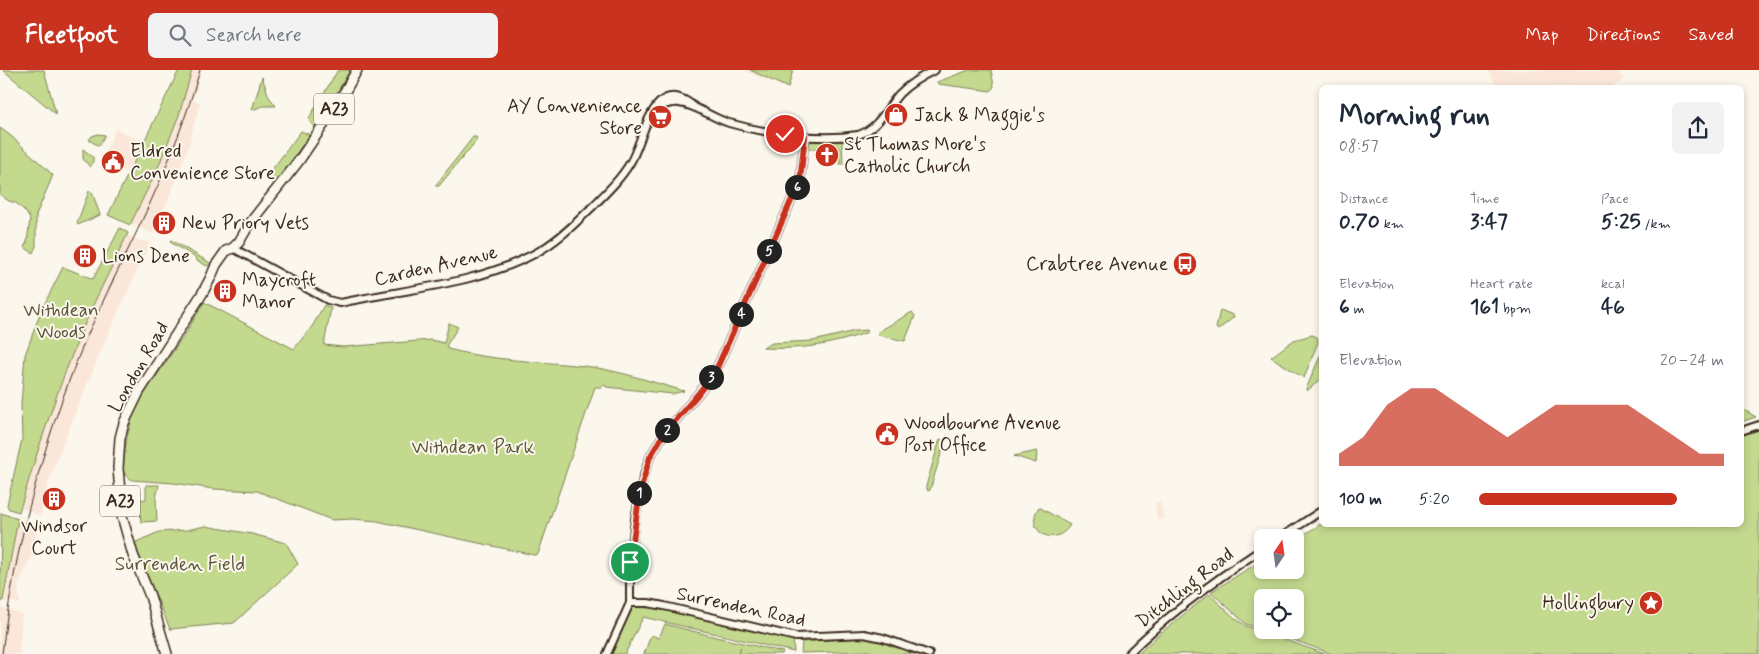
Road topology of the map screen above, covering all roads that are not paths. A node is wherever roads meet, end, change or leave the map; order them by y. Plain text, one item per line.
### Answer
1 (935, 70) edge
2 (356, 72) edge
3 (805, 136) junction
4 (233, 248) junction
5 (1759, 425) edge
6 (1744, 430) edge
7 (1319, 512) edge
8 (1294, 529) edge
9 (1254, 554) edge
10 (630, 603) junction
11 (167, 654) edge
12 (607, 654) edge
13 (929, 654) edge
14 (1128, 654) edge

1 - 3 street, Carden Avenue
2 - 4 highway, London Road / A23
3 - 4 street, Carden Avenue
3 - 10 street
4 - 11 highway, London Road / A23
5 - 6 street
7 - 8 street
9 - 14 street, Ditchling Road
10 - 12 street
10 - 13 street, Surrenden Road

